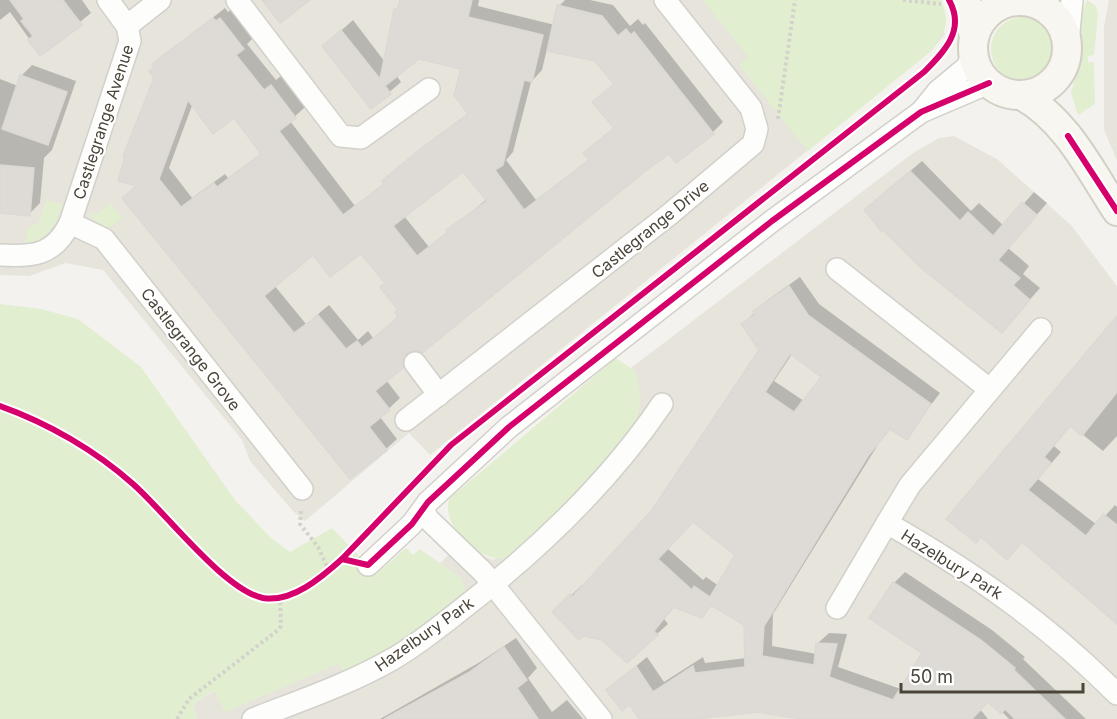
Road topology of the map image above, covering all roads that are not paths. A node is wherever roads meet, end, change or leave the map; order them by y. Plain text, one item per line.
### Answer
1 (108, 0) edge
2 (160, 0) edge
3 (237, 0) edge
4 (665, 0) edge
5 (1014, 0) edge
6 (1032, 0) edge
7 (1072, 0) edge
8 (959, 3) edge
9 (127, 26) junction
10 (973, 44) junction
11 (1066, 56) junction
12 (989, 83) junction
13 (429, 89) dead end
14 (1021, 95) junction
15 (921, 112) junction
16 (1068, 136) junction
17 (1117, 211) edge
18 (70, 223) junction
19 (0, 255) edge
20 (837, 269) dead end
21 (1041, 329) dead end
22 (415, 363) dead end
23 (988, 388) junction
24 (439, 395) junction
25 (662, 404) dead end
26 (406, 420) dead end
27 (302, 489) road end
28 (424, 511) junction
29 (887, 523) junction
30 (368, 565) road end
31 (493, 585) junction
32 (837, 608) dead end
33 (1117, 694) edge
34 (253, 719) edge
35 (601, 719) edge

1 - 9 street
2 - 9 street, Castlegrange Avenue
3 - 13 street
4 - 24 street, Castlegrange Drive
5 - 6 street
5 - 10 street
6 - 11 street
7 - 11 street
8 - 10 street
9 - 18 street, Castlegrange Avenue
10 - 12 street
10 - 15 street
11 - 14 street
11 - 16 street
12 - 14 street
12 - 15 street
14 - 16 street
15 - 28 street
16 - 17 street
18 - 19 street, Castlegrange Avenue
18 - 27 street, Castlegrange Grove
20 - 23 street
21 - 23 street, Hazelbury Park
22 - 24 street
23 - 29 street, Hazelbury Park
24 - 26 street, Castlegrange Drive
25 - 31 street, Hazelbury Park
28 - 30 street
28 - 31 street
29 - 32 street
29 - 33 street, Hazelbury Park
31 - 34 street, Hazelbury Park
31 - 35 street

